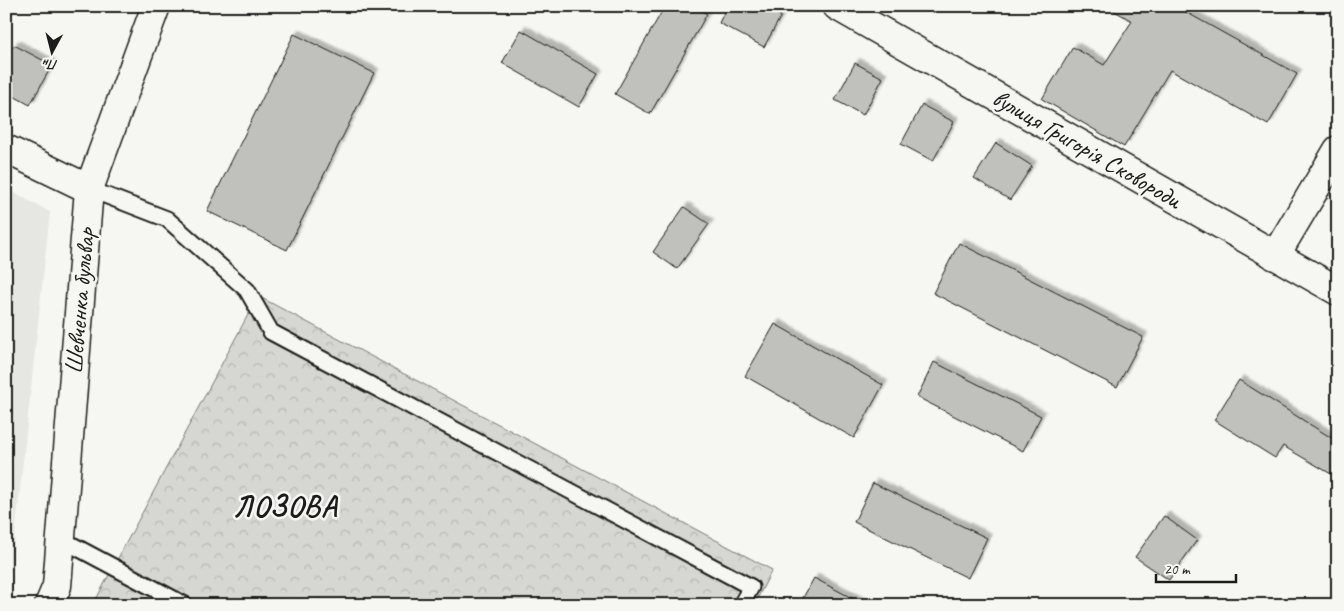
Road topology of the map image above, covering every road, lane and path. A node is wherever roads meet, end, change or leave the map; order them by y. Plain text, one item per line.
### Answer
1 (156, 6) edge
2 (837, 6) edge
3 (6, 149) edge
4 (1338, 150) edge
5 (89, 189) junction
6 (1275, 256) junction
7 (1338, 291) edge
8 (61, 539) junction
9 (49, 605) edge
10 (185, 605) edge
11 (741, 605) edge

1 - 5 street, Шевченка бульвар
2 - 6 street, вулиця Григорія Сковороди
3 - 5 street
4 - 6 street
5 - 8 street, Шевченка бульвар
5 - 11 lane
6 - 7 street, вулиця Григорія Сковороди
8 - 9 street, Шевченка бульвар
8 - 10 lane

